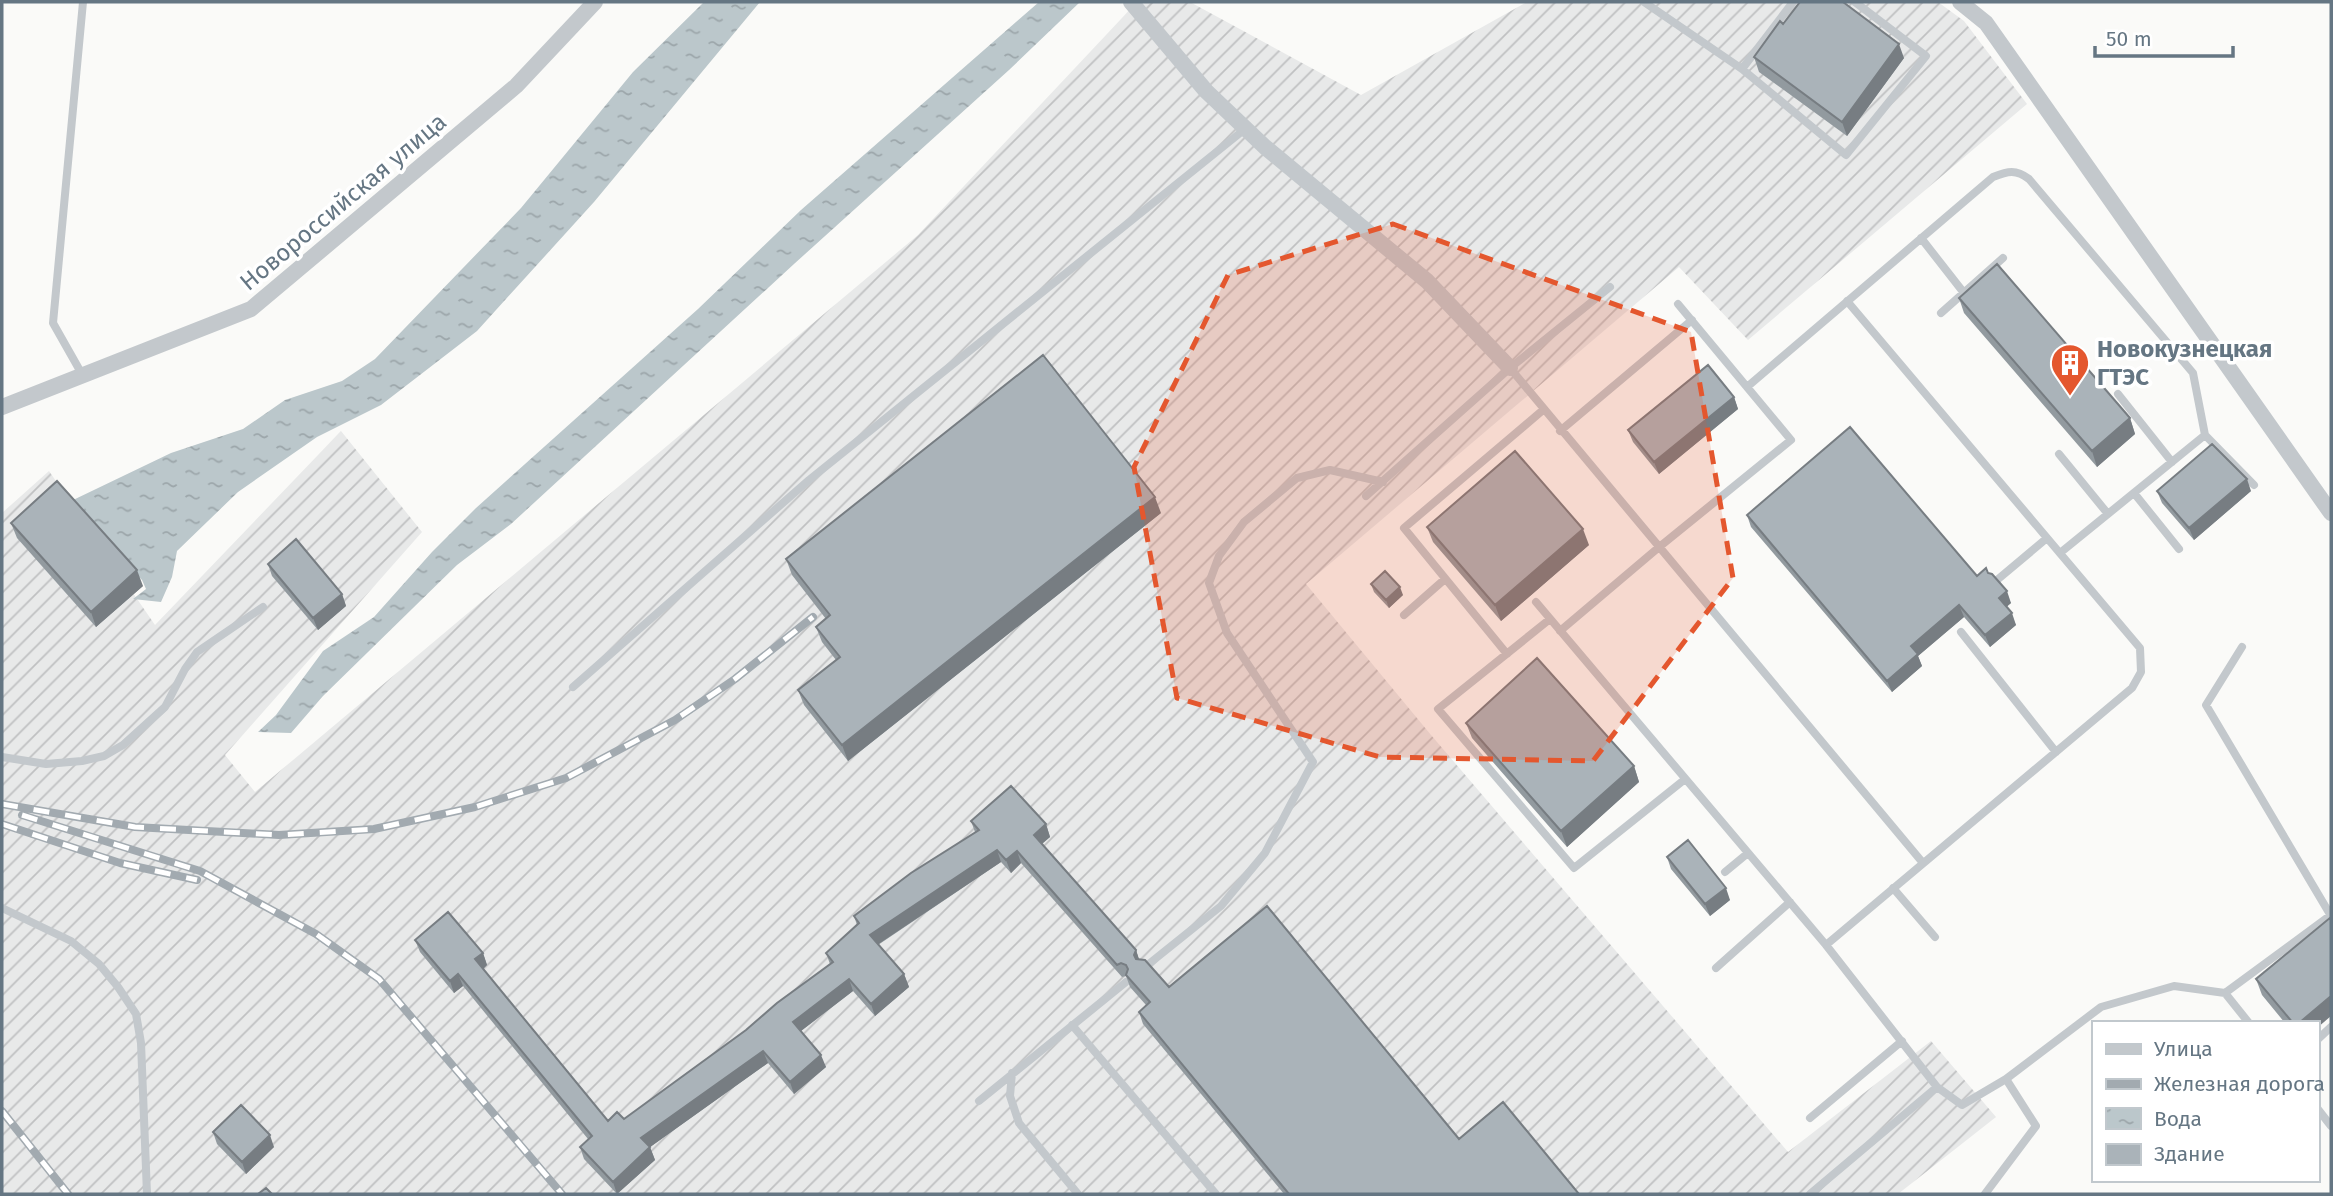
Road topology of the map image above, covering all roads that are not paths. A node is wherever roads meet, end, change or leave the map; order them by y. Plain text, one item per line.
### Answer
1 (83, 2) edge
2 (595, 2) edge
3 (1131, 2) edge
4 (1644, 2) edge
5 (1793, 2) edge
6 (1855, 2) edge
7 (1960, 2) edge
8 (1742, 69) junction
9 (1245, 129) junction
10 (1921, 238) junction
11 (2003, 258) dead end
12 (1610, 287) dead end
13 (1964, 293) junction
14 (1847, 301) junction
15 (1678, 304) dead end
16 (1941, 313) dead end
17 (1692, 320) junction
18 (1510, 368) junction
19 (83, 376) junction
20 (1747, 387) junction
21 (2118, 394) dead end
22 (2, 407) edge
23 (1543, 410) junction
24 (1560, 432) junction
25 (2205, 436) junction
26 (2059, 454) dead end
27 (2172, 462) junction
28 (1383, 482) junction
29 (2254, 485) dead end
30 (2134, 493) junction
31 (1366, 496) dead end
32 (2331, 513) edge
33 (2108, 514) junction
34 (2047, 538) junction
35 (1658, 548) junction
36 (2179, 550) dead end
37 (2060, 554) junction
38 (1445, 579) junction
39 (1997, 580) edge
40 (1536, 602) dead end
41 (263, 607) dead end
42 (1404, 615) dead end
43 (1550, 619) junction
44 (1560, 631) junction
45 (1961, 632) dead end
46 (2242, 647) dead end
47 (1507, 654) junction
48 (573, 687) dead end
49 (2056, 752) junction
50 (2, 757) edge
51 (1684, 780) junction
52 (1748, 853) junction
53 (1923, 863) junction
54 (1725, 872) dead end
55 (1894, 888) junction
56 (1790, 902) junction
57 (2, 908) edge
58 (2331, 915) edge
59 (1935, 937) dead end
60 (1826, 945) junction
61 (1145, 967) edge
62 (1716, 968) dead end
63 (1126, 982) edge
64 (2225, 993) junction
65 (2247, 1021) edge
66 (1072, 1025) junction
67 (1902, 1041) junction
68 (1012, 1073) junction
69 (2006, 1079) junction
70 (1937, 1087) junction
71 (979, 1101) dead end
72 (2319, 1111) edge
73 (1810, 1118) dead end
74 (2331, 1126) edge
75 (147, 1194) edge
76 (1078, 1194) edge
77 (1216, 1194) edge
78 (1810, 1194) edge
79 (1985, 1194) edge

1 - 19 lane
2 - 19 street, Новороссийская улица
3 - 9 street
4 - 8 lane
5 - 8 lane
6 - 8 lane
7 - 32 street
9 - 18 street
9 - 48 lane
10 - 13 lane
10 - 14 lane
10 - 25 lane
11 - 13 lane
12 - 18 lane
13 - 16 lane
14 - 20 lane
14 - 34 lane
15 - 17 lane
17 - 20 lane
17 - 24 lane
18 - 23 lane
18 - 28 lane
19 - 22 street, Новороссийская улица
20 - 35 lane
21 - 27 lane
23 - 24 lane
23 - 38 lane
24 - 35 lane
25 - 27 lane
25 - 29 lane
26 - 33 lane
27 - 30 lane
28 - 31 lane
28 - 61 lane
30 - 33 lane
30 - 36 lane
33 - 37 lane
34 - 37 lane
34 - 39 lane
35 - 44 lane
35 - 53 lane
37 - 49 lane
38 - 42 lane
38 - 47 lane
40 - 43 lane
41 - 50 lane
43 - 44 lane
43 - 47 lane
44 - 51 lane
45 - 49 lane
46 - 58 lane
47 - 51 lane
49 - 53 lane
51 - 52 lane
52 - 54 lane
52 - 56 lane
53 - 55 lane
55 - 59 lane
55 - 60 lane
56 - 60 lane
56 - 62 lane
57 - 75 lane
58 - 64 lane
60 - 67 lane
63 - 66 lane
64 - 65 lane
64 - 69 lane
66 - 68 lane
66 - 77 lane
67 - 70 lane
67 - 73 lane
68 - 71 lane
68 - 76 lane
69 - 70 lane
69 - 79 lane
70 - 78 lane
72 - 74 lane

